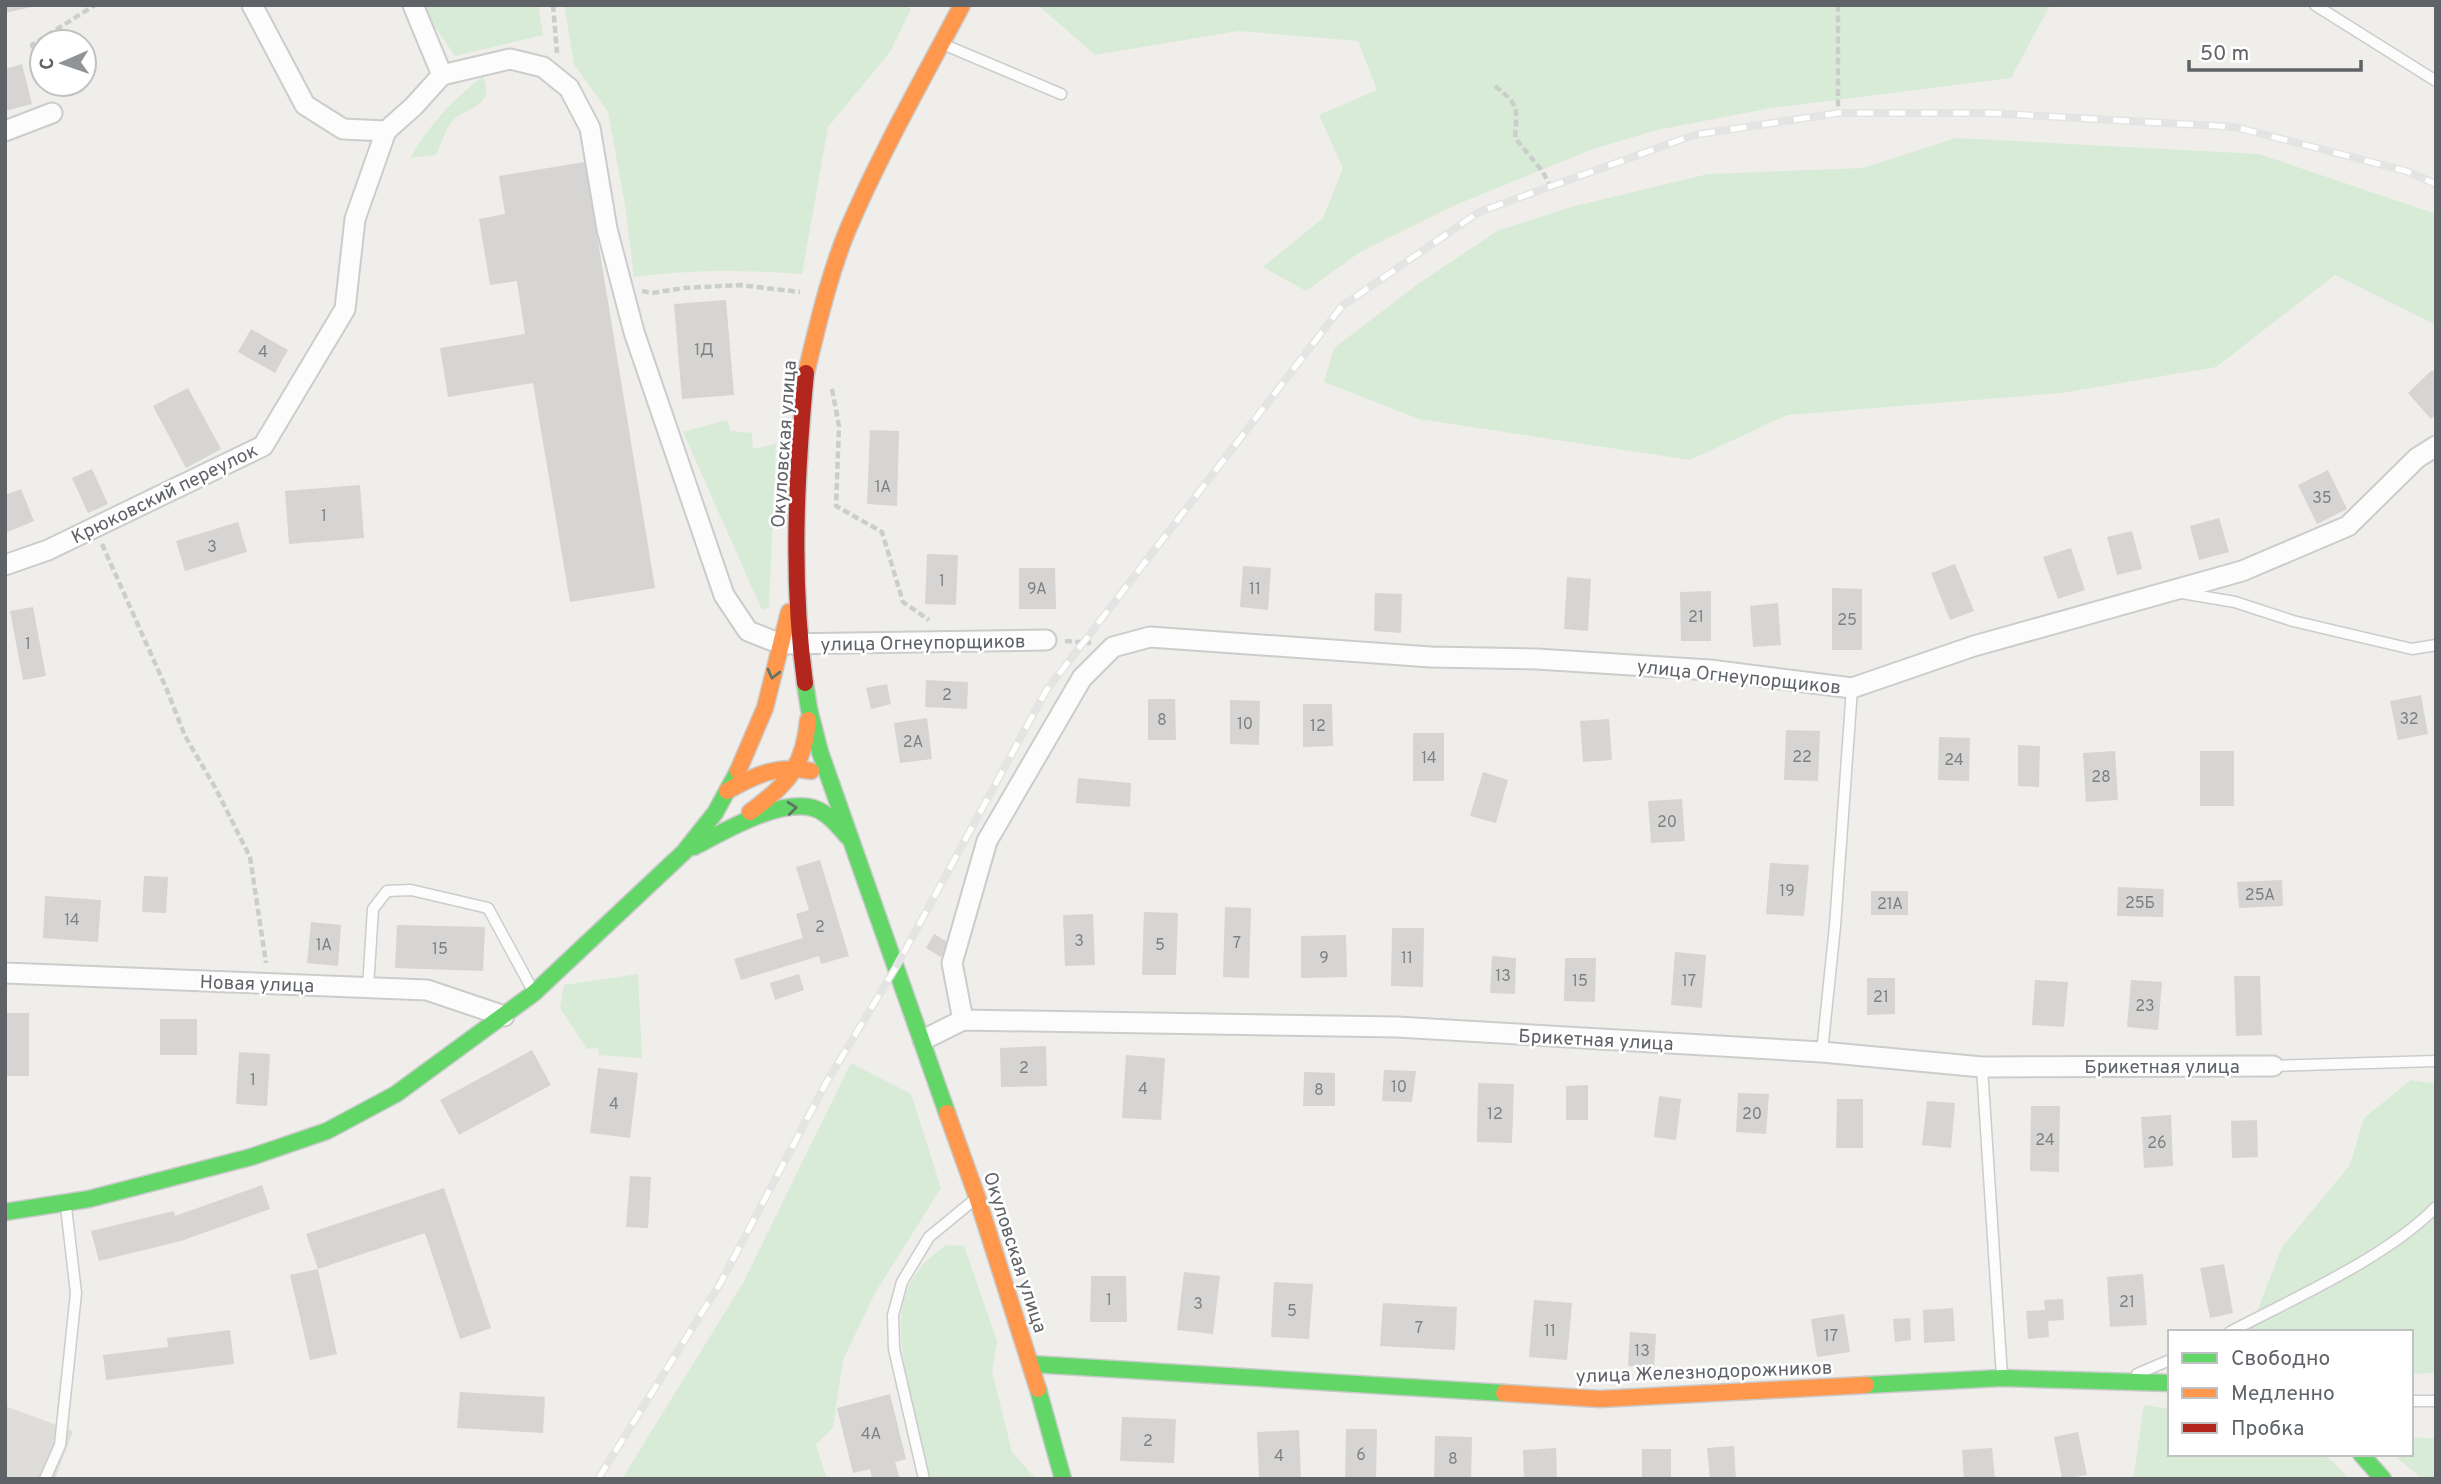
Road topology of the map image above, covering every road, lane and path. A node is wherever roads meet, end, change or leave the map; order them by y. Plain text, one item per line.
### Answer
1 (95, 5) edge
2 (252, 5) edge
3 (413, 5) edge
4 (553, 5) edge
5 (1838, 5) edge
6 (2315, 5) edge
7 (959, 6) edge
8 (59, 28) edge
9 (941, 44) junction
10 (442, 75) junction
11 (559, 80) junction
12 (2436, 81) edge
13 (1495, 86) dead end
14 (1061, 94) dead end
15 (52, 113) dead end
16 (1838, 113) dead end
17 (5, 131) edge
18 (386, 131) junction
19 (1550, 186) dead end
20 (624, 287) junction
21 (825, 295) junction
22 (806, 373) junction
23 (2436, 446) edge
24 (94, 528) junction
25 (5, 565) edge
26 (2168, 591) junction
27 (940, 625) dead end
28 (1046, 640) joint
29 (790, 644) junction
30 (2436, 645) edge
31 (1112, 647) junction
32 (1852, 688) junction
33 (809, 709) junction
34 (797, 767) junction
35 (727, 791) junction
36 (836, 796) junction
37 (721, 832) junction
38 (853, 842) junction
39 (684, 852) junction
40 (5, 973) edge
41 (270, 984) junction
42 (368, 987) junction
43 (534, 993) junction
44 (504, 1016) junction
45 (963, 1020) junction
46 (923, 1040) junction
47 (1822, 1052) junction
48 (2436, 1061) edge
49 (2273, 1066) joint
50 (1982, 1067) junction
51 (977, 1197) junction
52 (65, 1203) junction
53 (2436, 1207) edge
54 (5, 1212) edge
55 (2234, 1330) edge
56 (2168, 1361) edge
57 (1031, 1364) junction
58 (2002, 1378) junction
59 (2121, 1382) junction
60 (2168, 1383) edge
61 (2413, 1401) edge
62 (2436, 1401) edge
63 (2363, 1456) edge
64 (45, 1479) edge
65 (924, 1479) edge
66 (1063, 1479) edge
67 (2383, 1479) edge

1 - 8 path
2 - 18 street
3 - 10 street
4 - 11 path
5 - 16 path
6 - 12 lane
7 - 9 main road, Окуловская улица
9 - 14 lane
9 - 21 main road, Окуловская улица
10 - 11 street
10 - 18 street, Крюковский переулок
11 - 20 street
13 - 19 path
15 - 17 street
18 - 24 street, Крюковский переулок
20 - 21 path
20 - 29 street
21 - 22 main road, Окуловская улица
22 - 27 path
22 - 29 main road, Окуловская улица
23 - 26 street, улица Огнеупорщиков
24 - 25 street, Крюковский переулок
24 - 41 path
26 - 30 lane
26 - 32 street, улица Огнеупорщиков
28 - 29 street, улица Огнеупорщиков
28 - 31 path
29 - 33 main road, Окуловская улица
29 -> 35 main road
31 - 32 street, улица Огнеупорщиков
31 - 45 street
32 - 47 lane
33 - 34 main road
33 - 36 main road, Окуловская улица
34 - 35 main road
34 - 36 main road
34 - 37 main road
35 - 39 main road
36 - 38 main road, Окуловская улица
37 -> 38 main road
37 - 39 main road
38 - 46 main road, Окуловская улица
39 - 43 main road
40 - 41 street, Новая улица
41 - 42 street, Новая улица
42 - 43 lane
42 - 44 street, Новая улица
43 - 44 main road
44 - 52 main road
45 - 46 street, Брикетная улица
45 - 47 street, Брикетная улица
46 - 51 main road, Окуловская улица
47 - 50 street, Брикетная улица
48 - 49 lane
49 - 50 street, Брикетная улица
50 - 58 lane
51 - 57 main road, Окуловская улица
51 - 65 lane
52 - 54 main road
52 - 64 lane
53 - 55 lane
56 - 59 lane
57 - 58 main road, улица Железнодорожников
57 - 66 main road, Окуловская улица
58 - 59 main road, улица Железнодорожников
59 - 60 main road, улица Железнодорожников
61 - 62 lane
63 - 67 main road

